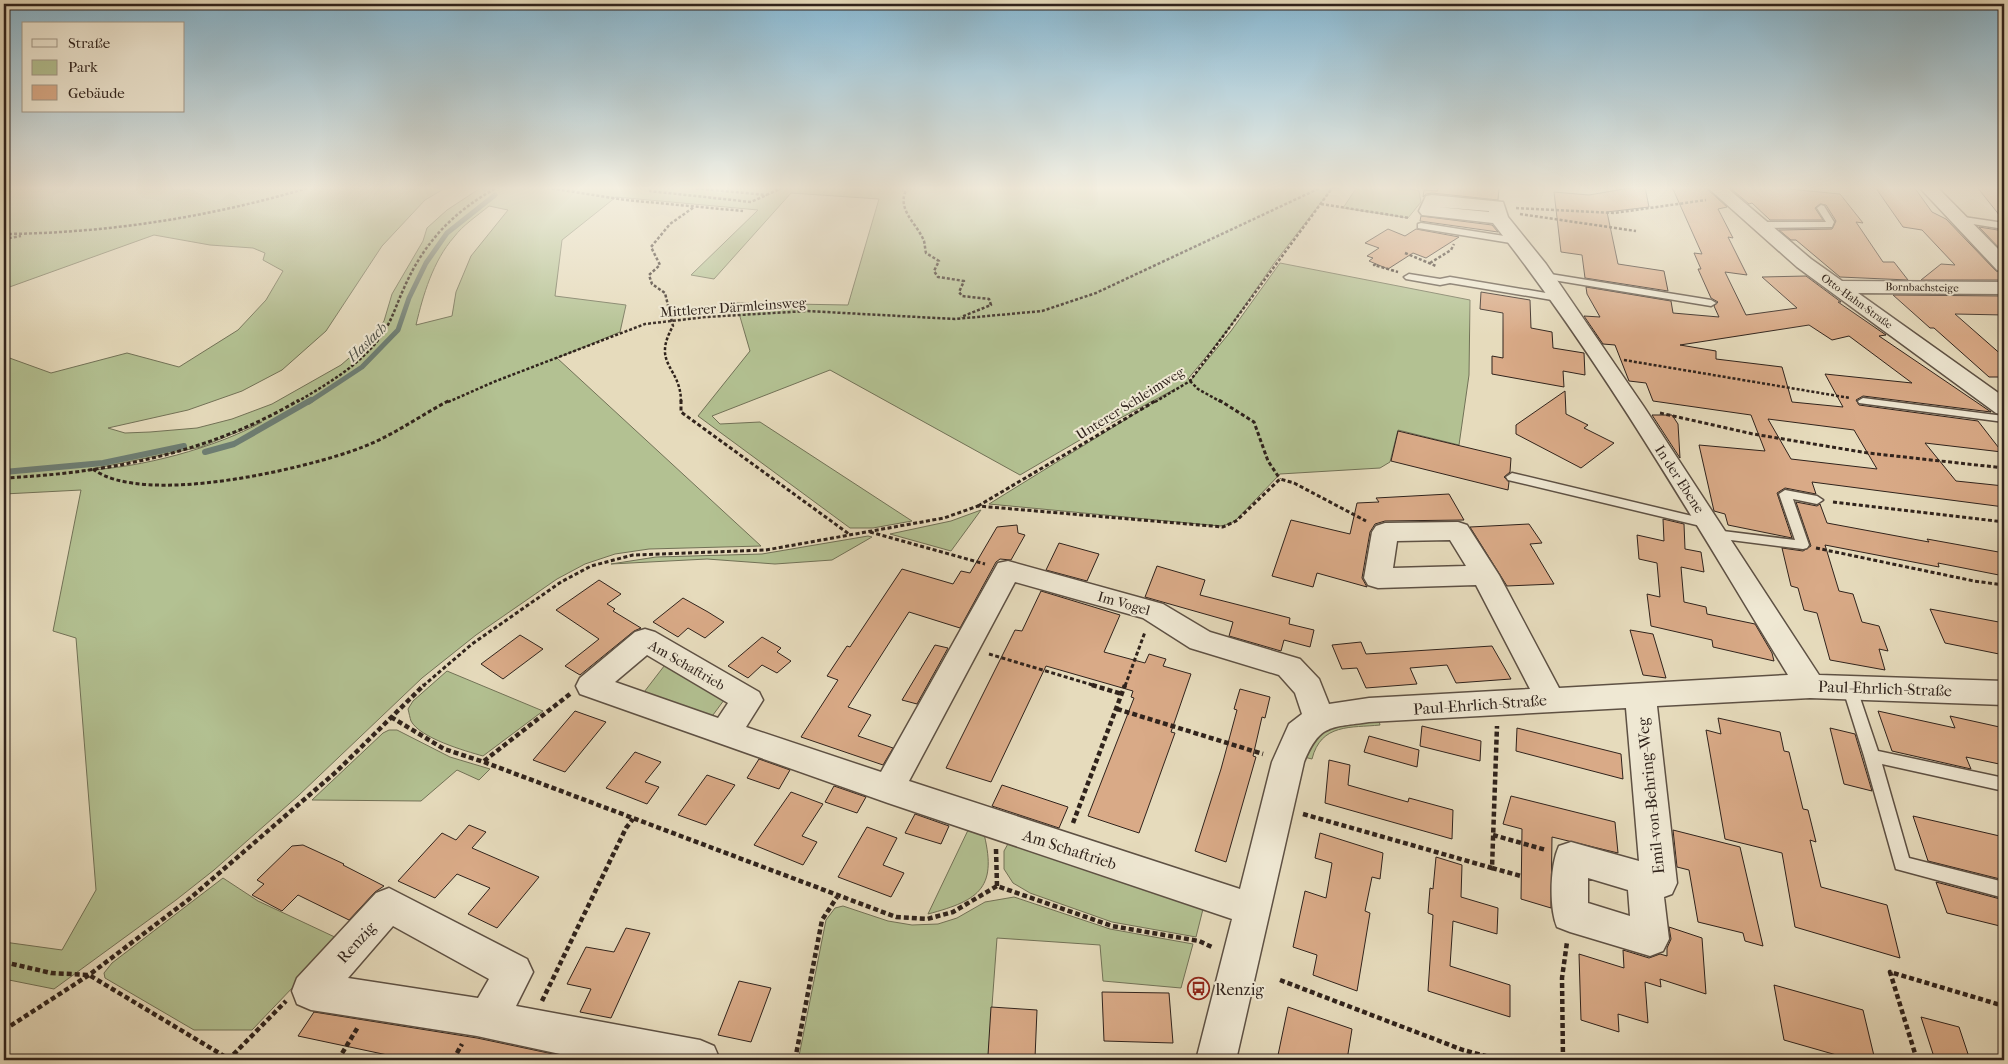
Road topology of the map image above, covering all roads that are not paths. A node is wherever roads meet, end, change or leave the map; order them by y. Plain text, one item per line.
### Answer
1 (1489, 237) edge
2 (1514, 237) edge
3 (1772, 237) edge
4 (1975, 237) edge
5 (1517, 241) junction
6 (2004, 266) edge
7 (1541, 272) junction
8 (1583, 274) dead end
9 (1409, 277) dead end
10 (1839, 287) junction
11 (2004, 288) edge
12 (1558, 298) junction
13 (1711, 303) dead end
14 (1862, 401) road end
15 (2004, 408) edge
16 (2004, 419) edge
17 (1512, 478) dead end
18 (1817, 500) road end
19 (1712, 529) junction
20 (1484, 575) junction
21 (1810, 686) junction
22 (1849, 686) junction
23 (2004, 693) edge
24 (1640, 694) junction
25 (1550, 699) junction
26 (1319, 718) junction
27 (724, 733) junction
28 (1872, 756) junction
29 (2004, 784) edge
30 (888, 789) junction
31 (1645, 879) junction
32 (2004, 890) edge
33 (1251, 909) junction
34 (488, 1019) junction
35 (700, 1060) edge
36 (1216, 1060) edge

1 - 5 lane
2 - 5 street, In der Ebene
3 - 10 street, Otto-Hahn-Straße
4 - 6 street
5 - 7 street, In der Ebene
7 - 8 lane
7 - 12 street, In der Ebene
7 - 13 lane
9 - 12 lane
10 - 11 street, Bornbachsteige
10 - 15 street, Otto-Hahn-Straße
12 - 19 street, In der Ebene
14 - 16 lane
17 - 19 lane
18 - 19 lane
19 - 21 street, In der Ebene
20 - 20 street
20 - 25 street
21 - 22 street, Paul-Ehrlich-Straße
21 - 24 street, Paul-Ehrlich-Straße
22 - 23 street, Paul-Ehrlich-Straße
22 - 28 lane
24 - 25 street, Paul-Ehrlich-Straße
24 - 31 street, Emil-von-Behring-Weg
25 - 26 street, Paul-Ehrlich-Straße
26 - 30 street, Im Vogel
26 - 33 street
27 - 27 street, Am Schaftrieb
27 - 30 street, Am Schaftrieb
28 - 29 lane
28 - 32 lane
30 - 33 street, Am Schaftrieb
31 - 31 street, Emil-von-Behring-Weg
33 - 36 street
34 - 34 street, Renzig
34 - 35 street

